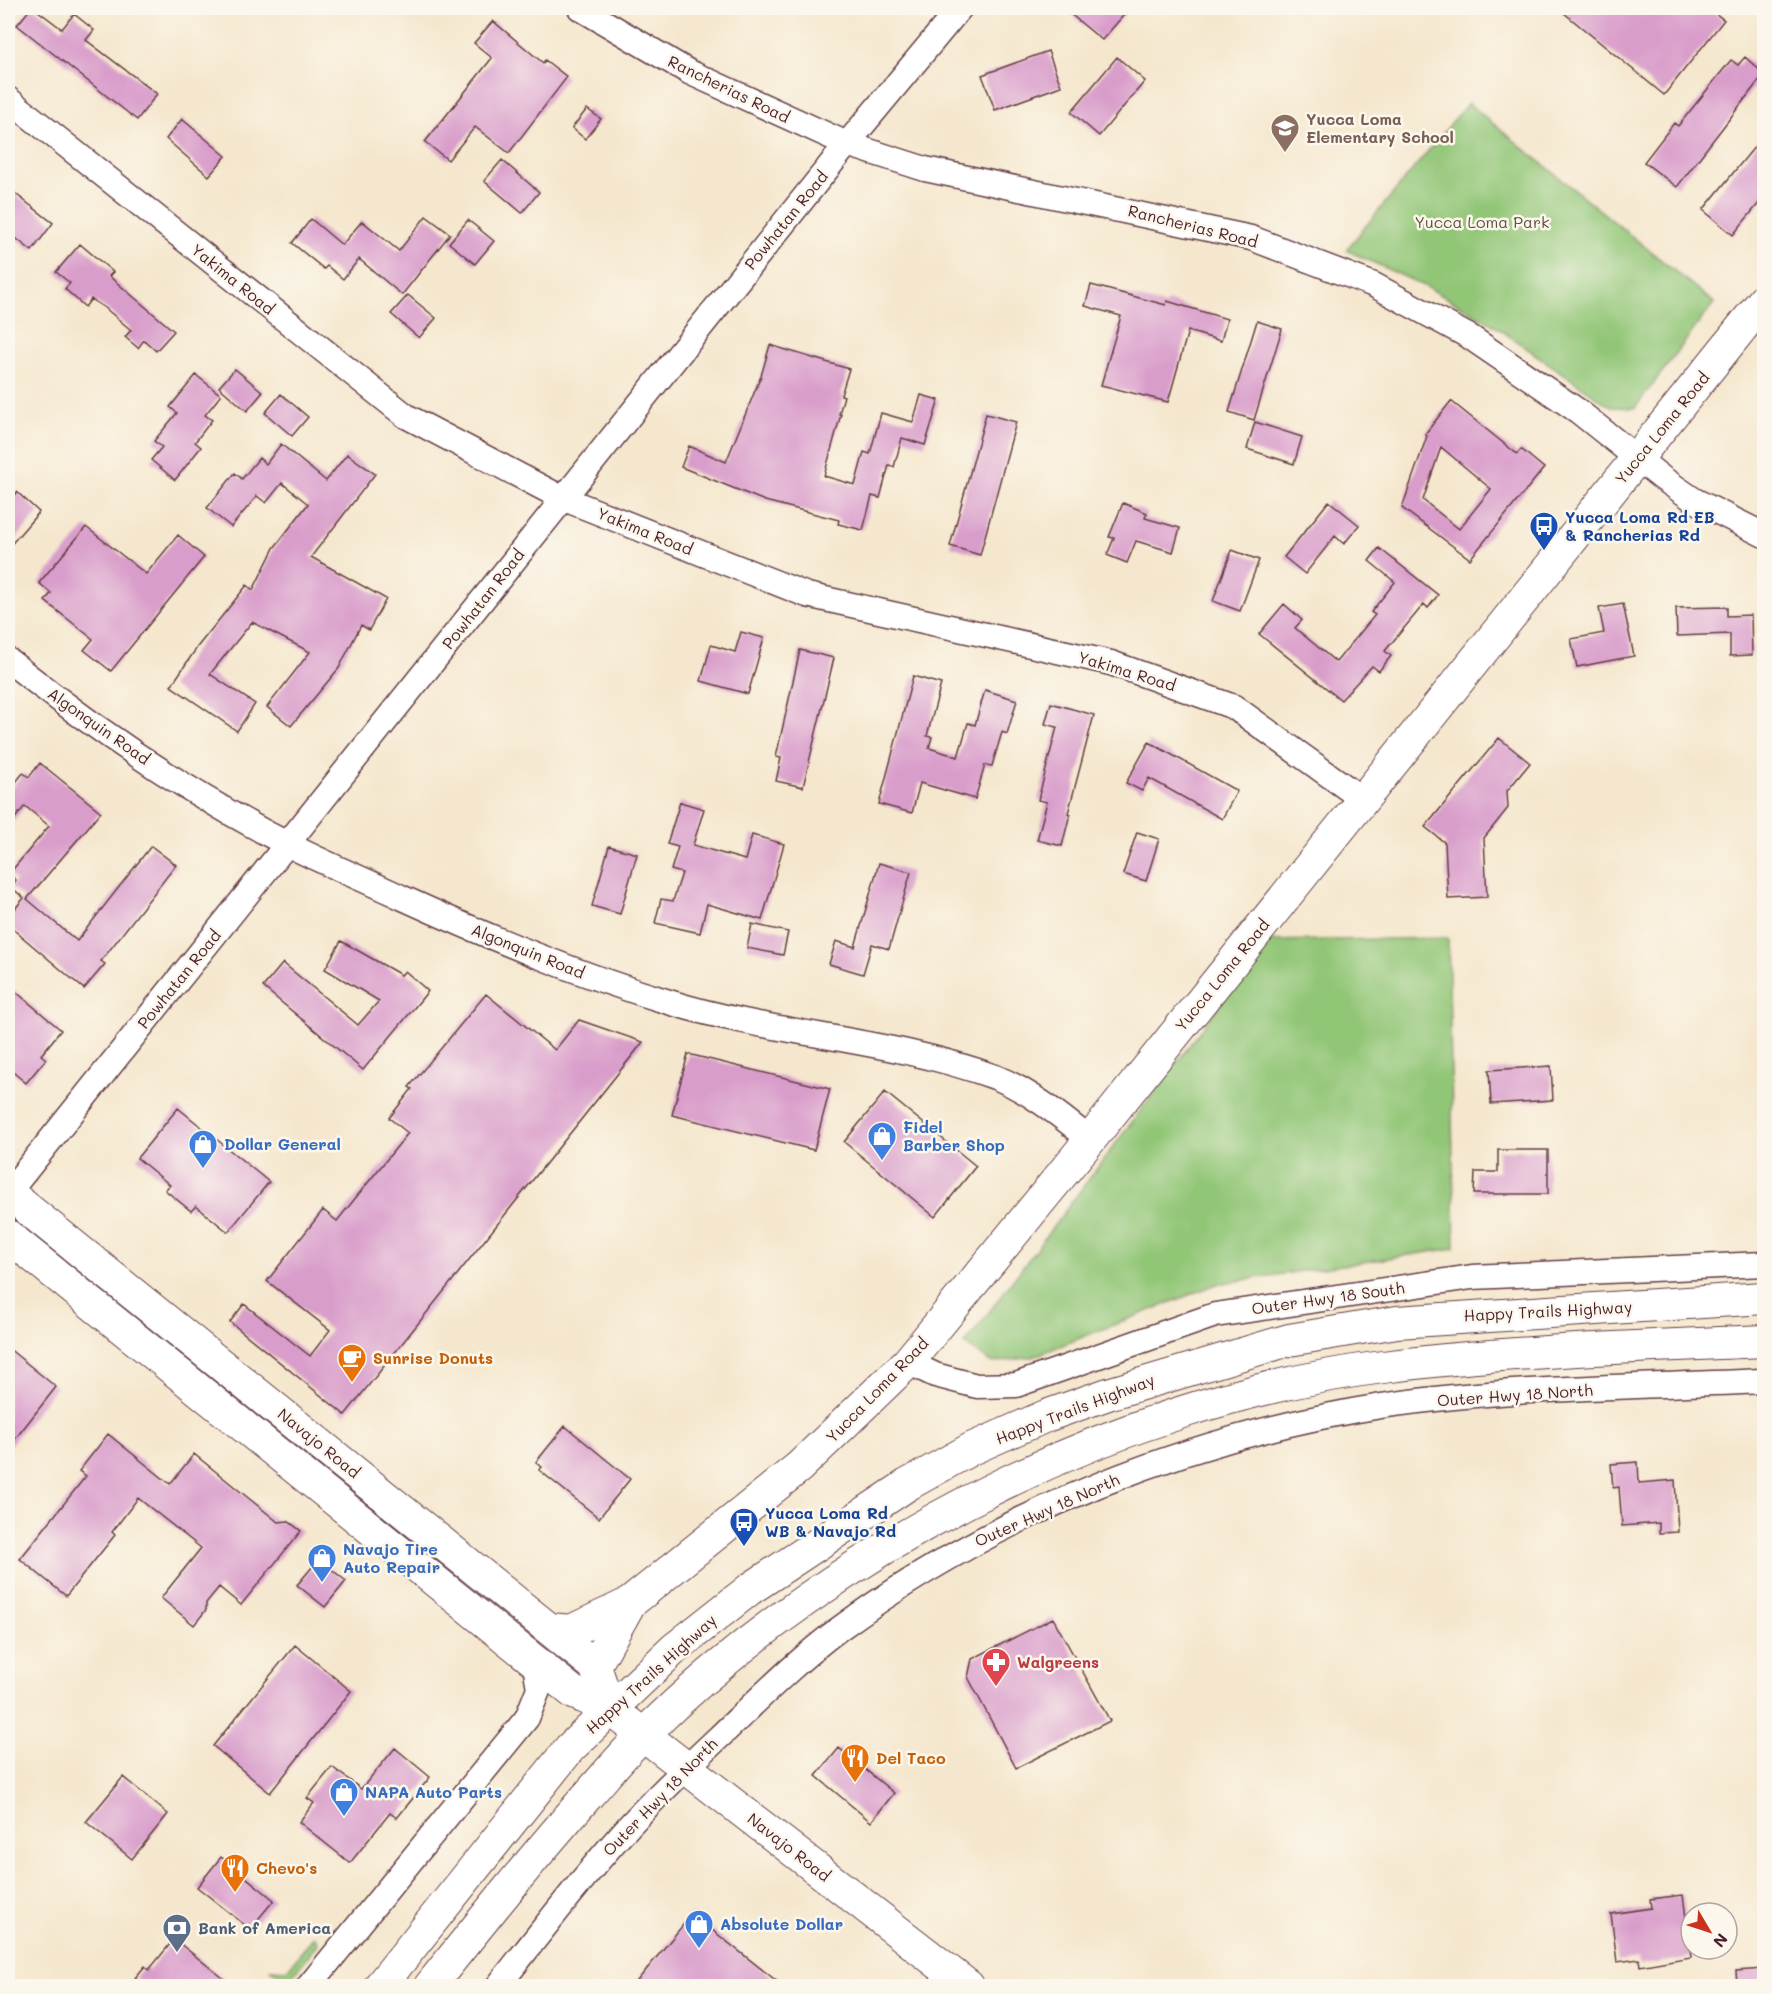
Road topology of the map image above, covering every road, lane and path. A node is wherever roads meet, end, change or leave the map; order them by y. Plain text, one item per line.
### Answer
1 (580, 8) edge
2 (960, 8) edge
3 (8, 99) edge
4 (847, 144) junction
5 (1764, 300) edge
6 (1637, 458) junction
7 (562, 498) junction
8 (1764, 535) edge
9 (8, 660) edge
10 (1362, 799) junction
11 (288, 844) junction
12 (1090, 1140) junction
13 (8, 1193) edge
14 (8, 1236) edge
15 (1764, 1264) edge
16 (1764, 1298) edge
17 (1764, 1341) edge
18 (908, 1362) junction
19 (1764, 1381) edge
20 (630, 1603) junction
21 (550, 1629) junction
22 (534, 1660) junction
23 (595, 1666) junction
24 (574, 1693) junction
25 (609, 1708) junction
26 (527, 1718) junction
27 (643, 1734) junction
28 (687, 1766) junction
29 (309, 1986) edge
30 (380, 1986) edge
31 (430, 1986) edge
32 (498, 1986) edge
33 (968, 1986) edge

1 - 4 street, Rancherias Road
2 - 4 street, Powhatan Road
3 - 7 street, Yakima Road
4 - 6 street, Rancherias Road
4 - 7 street, Powhatan Road
5 - 6 main road, Yucca Loma Road
6 - 8 street, Rancherias Road
6 - 10 main road, Yucca Loma Road
7 - 10 street, Yakima Road
7 - 11 street, Powhatan Road
9 - 11 street, Algonquin Road
10 - 12 main road, Yucca Loma Road
11 - 12 street, Algonquin Road
11 - 13 street, Powhatan Road
12 - 18 main road, Yucca Loma Road
13 - 21 main road, Navajo Road
14 - 22 main road, Navajo Road
15 - 18 street, Outer Hwy 18 South
16 - 25 main road, Happy Trails Highway
17 - 27 main road
18 - 20 main road, Yucca Loma Road
19 - 28 street, Outer Hwy 18 North
20 - 21 main road
20 - 23 main road
21 - 23 main road, Navajo Road
22 - 24 main road, Navajo Road
22 - 26 street
23 - 25 main road
24 - 25 main road, Navajo Road
24 - 26 street
25 - 27 main road, Navajo Road
25 - 30 main road, Happy Trails Highway
26 - 29 street
27 - 28 main road, Navajo Road
27 - 31 main road
28 - 32 street, Outer Hwy 18 North
28 - 33 main road, Navajo Road

